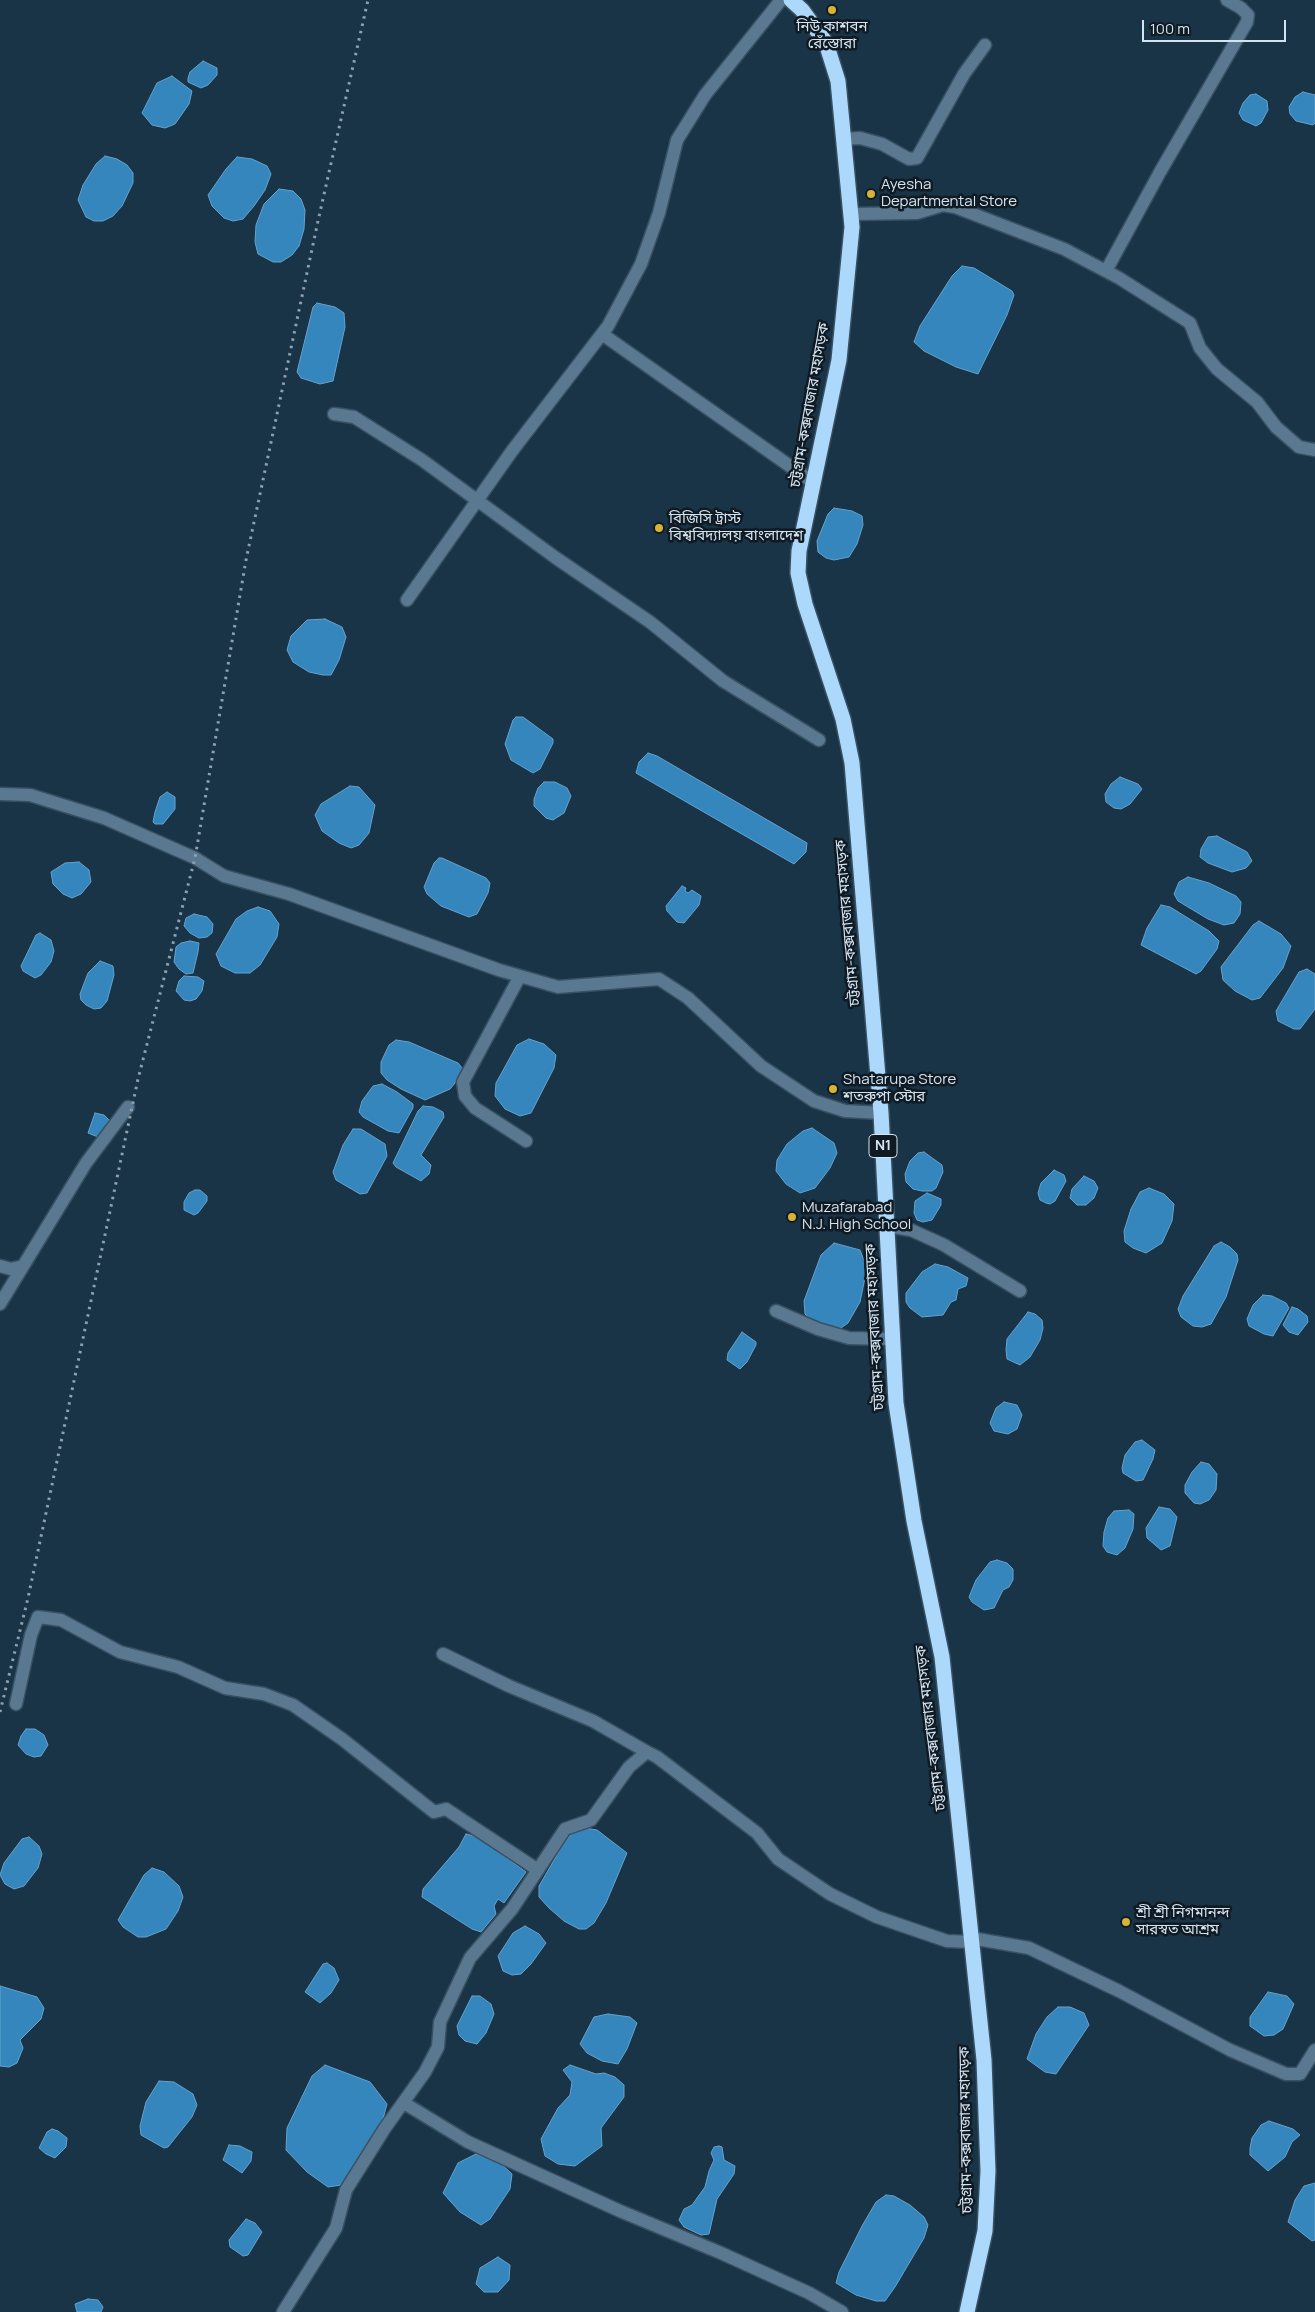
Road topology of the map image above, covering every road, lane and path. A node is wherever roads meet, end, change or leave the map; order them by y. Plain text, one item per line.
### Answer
1 (782, 0) edge
2 (791, 0) edge
3 (1227, 0) edge
4 (985, 45) dead end
5 (843, 139) junction
6 (851, 214) junction
7 (1106, 271) junction
8 (602, 334) junction
9 (334, 414) dead end
10 (1315, 450) edge
11 (814, 483) junction
12 (476, 501) junction
13 (407, 600) dead end
14 (819, 740) dead end
15 (0, 794) edge
16 (520, 976) junction
17 (128, 1107) dead end
18 (881, 1113) junction
19 (526, 1141) dead end
20 (887, 1226) junction
21 (0, 1266) edge
22 (23, 1266) junction
23 (1020, 1292) dead end
24 (0, 1304) edge
25 (776, 1311) dead end
26 (893, 1340) junction
27 (442, 1654) dead end
28 (16, 1704) dead end
29 (647, 1752) junction
30 (538, 1870) junction
31 (972, 1940) junction
32 (1315, 2050) edge
33 (404, 2104) junction
34 (283, 2312) edge
35 (842, 2312) edge
36 (967, 2312) edge

1 - 8 street
2 - 5 highway, চট্টগ্রাম-কক্সবাজার মহাসড়ক / N1
3 - 7 street
4 - 5 street
5 - 6 highway, চট্টগ্রাম-কক্সবাজার মহাসড়ক / N1
6 - 7 street
6 - 11 highway, চট্টগ্রাম-কক্সবাজার মহাসড়ক / N1
7 - 10 street
8 - 11 street
8 - 12 street
9 - 12 street
11 - 18 highway, চট্টগ্রাম-কক্সবাজার মহাসড়ক / N1
12 - 13 street
12 - 14 street
15 - 16 street
16 - 18 street
16 - 19 street
17 - 22 street
18 - 20 highway, চট্টগ্রাম-কক্সবাজার মহাসড়ক / N1
20 - 23 street
20 - 26 highway, চট্টগ্রাম-কক্সবাজার মহাসড়ক / N1
21 - 22 street
22 - 24 street
25 - 26 street
26 - 31 highway, চট্টগ্রাম-কক্সবাজার মহাসড়ক / N1
27 - 29 street
28 - 30 street
29 - 30 street
29 - 31 street
30 - 33 street
31 - 32 street
31 - 36 highway, চট্টগ্রাম-কক্সবাজার মহাসড়ক / N1
33 - 34 street
33 - 35 street

